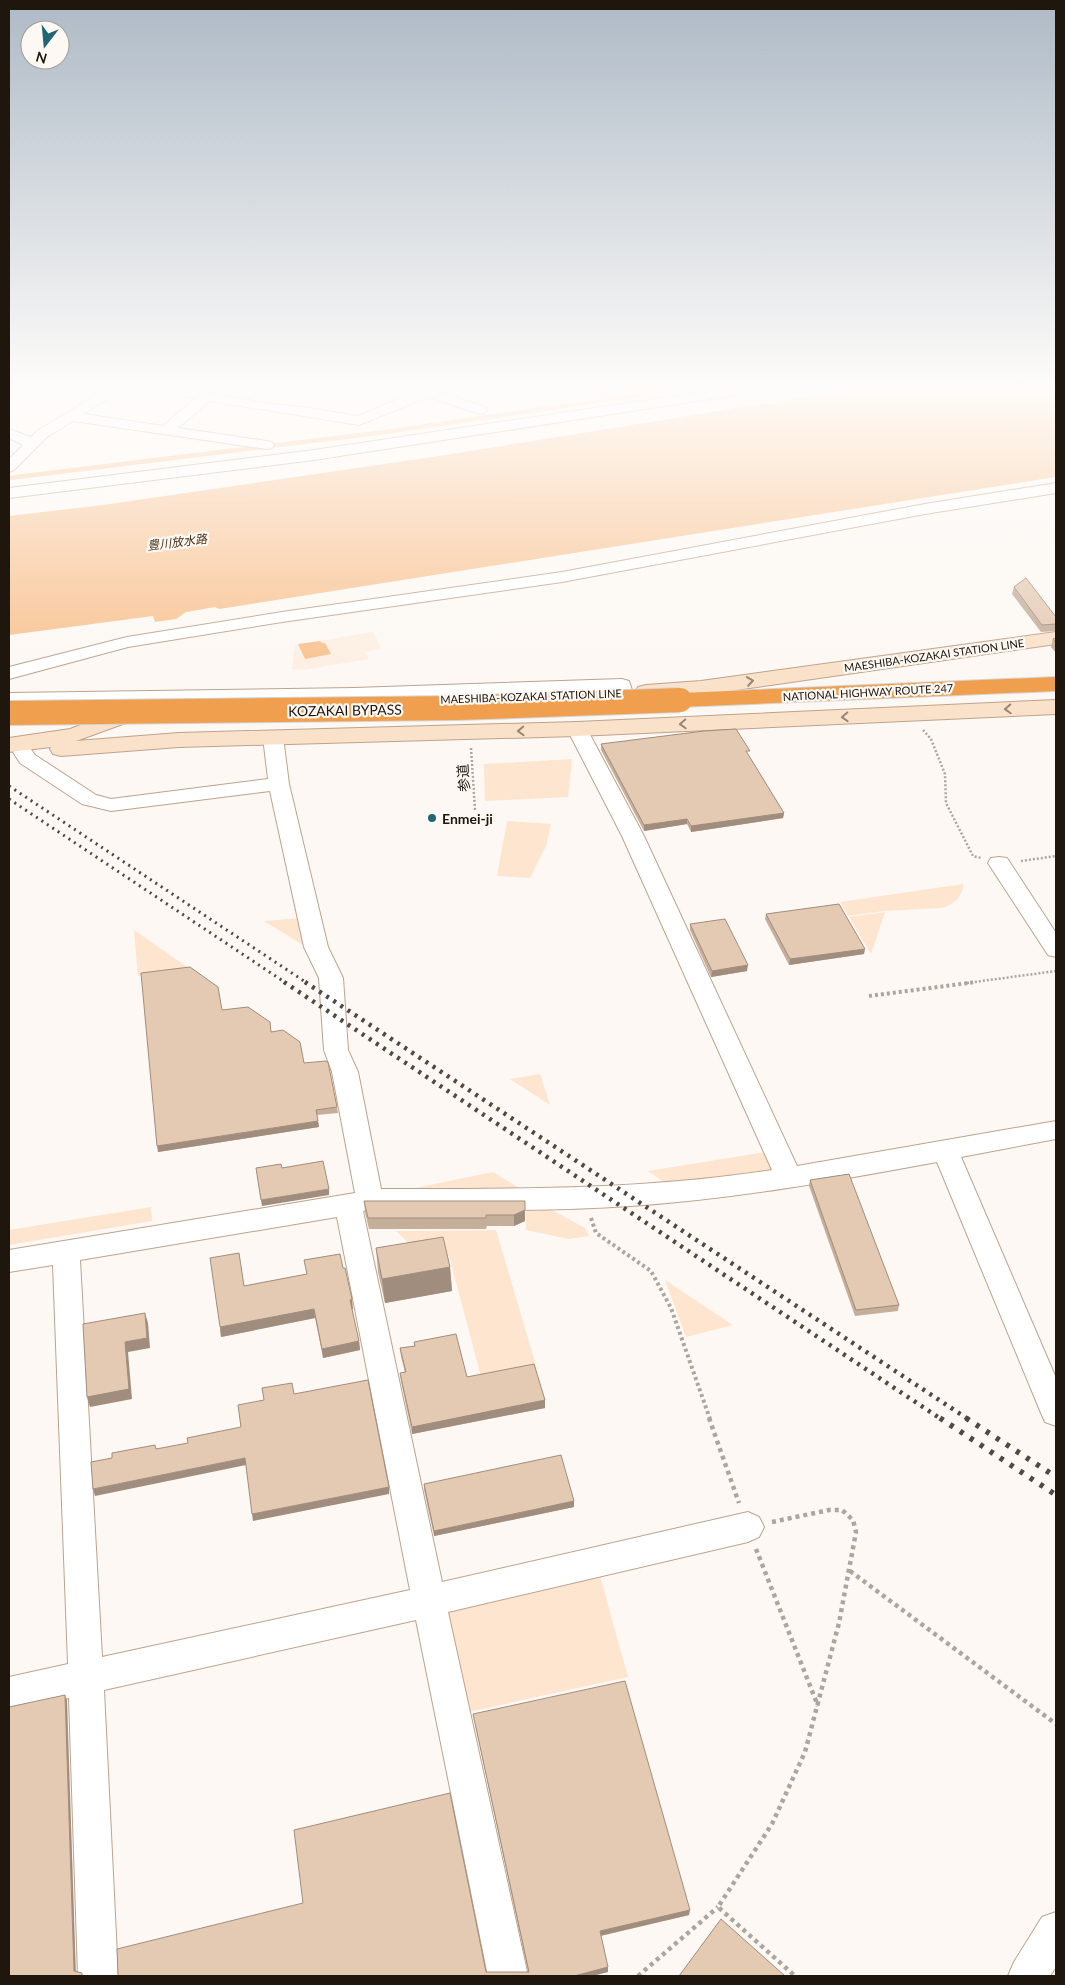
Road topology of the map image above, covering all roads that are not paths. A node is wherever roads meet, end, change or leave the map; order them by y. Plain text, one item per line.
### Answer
1 (98, 482) edge
2 (1056, 488) edge
3 (9, 493) edge
4 (1056, 638) edge
5 (9, 673) edge
6 (1056, 684) edge
7 (624, 693) junction
8 (9, 699) edge
9 (680, 700) joint
10 (1056, 707) edge
11 (9, 713) edge
12 (576, 729) junction
13 (273, 737) junction
14 (13, 750) edge
15 (279, 784) junction
16 (999, 863) road end
17 (1056, 950) edge
18 (1056, 1130) edge
19 (945, 1150) junction
20 (789, 1178) junction
21 (359, 1202) junction
22 (66, 1251) junction
23 (9, 1261) edge
24 (1056, 1413) edge
25 (748, 1527) road end
26 (429, 1601) junction
27 (86, 1677) junction
28 (9, 1694) edge
29 (1056, 1930) edge
30 (98, 1976) edge
31 (508, 1976) edge
32 (1028, 1976) edge

1 - 3 street
2 - 5 street
7 -> 4 main road, MAESHIBA-KOZAKAI STATION LINE
6 - 9 highway, NATIONAL HIGHWAY ROUTE 247
7 - 8 street
7 - 14 main road, MAESHIBA-KOZAKAI STATION LINE
9 - 11 highway, KOZAKAI BYPASS, bridge
10 -> 12 main road
12 -> 13 main road
12 - 20 street
13 - 14 main road
13 - 15 street
14 - 15 street
15 - 21 street
16 - 17 street
18 - 19 street
19 - 20 street
19 - 24 street
20 - 21 street
21 - 22 street
21 - 26 street
22 - 23 street
22 - 27 street
25 - 26 street
26 - 27 street
26 - 31 street
27 - 28 street
27 - 30 street
29 - 32 street

